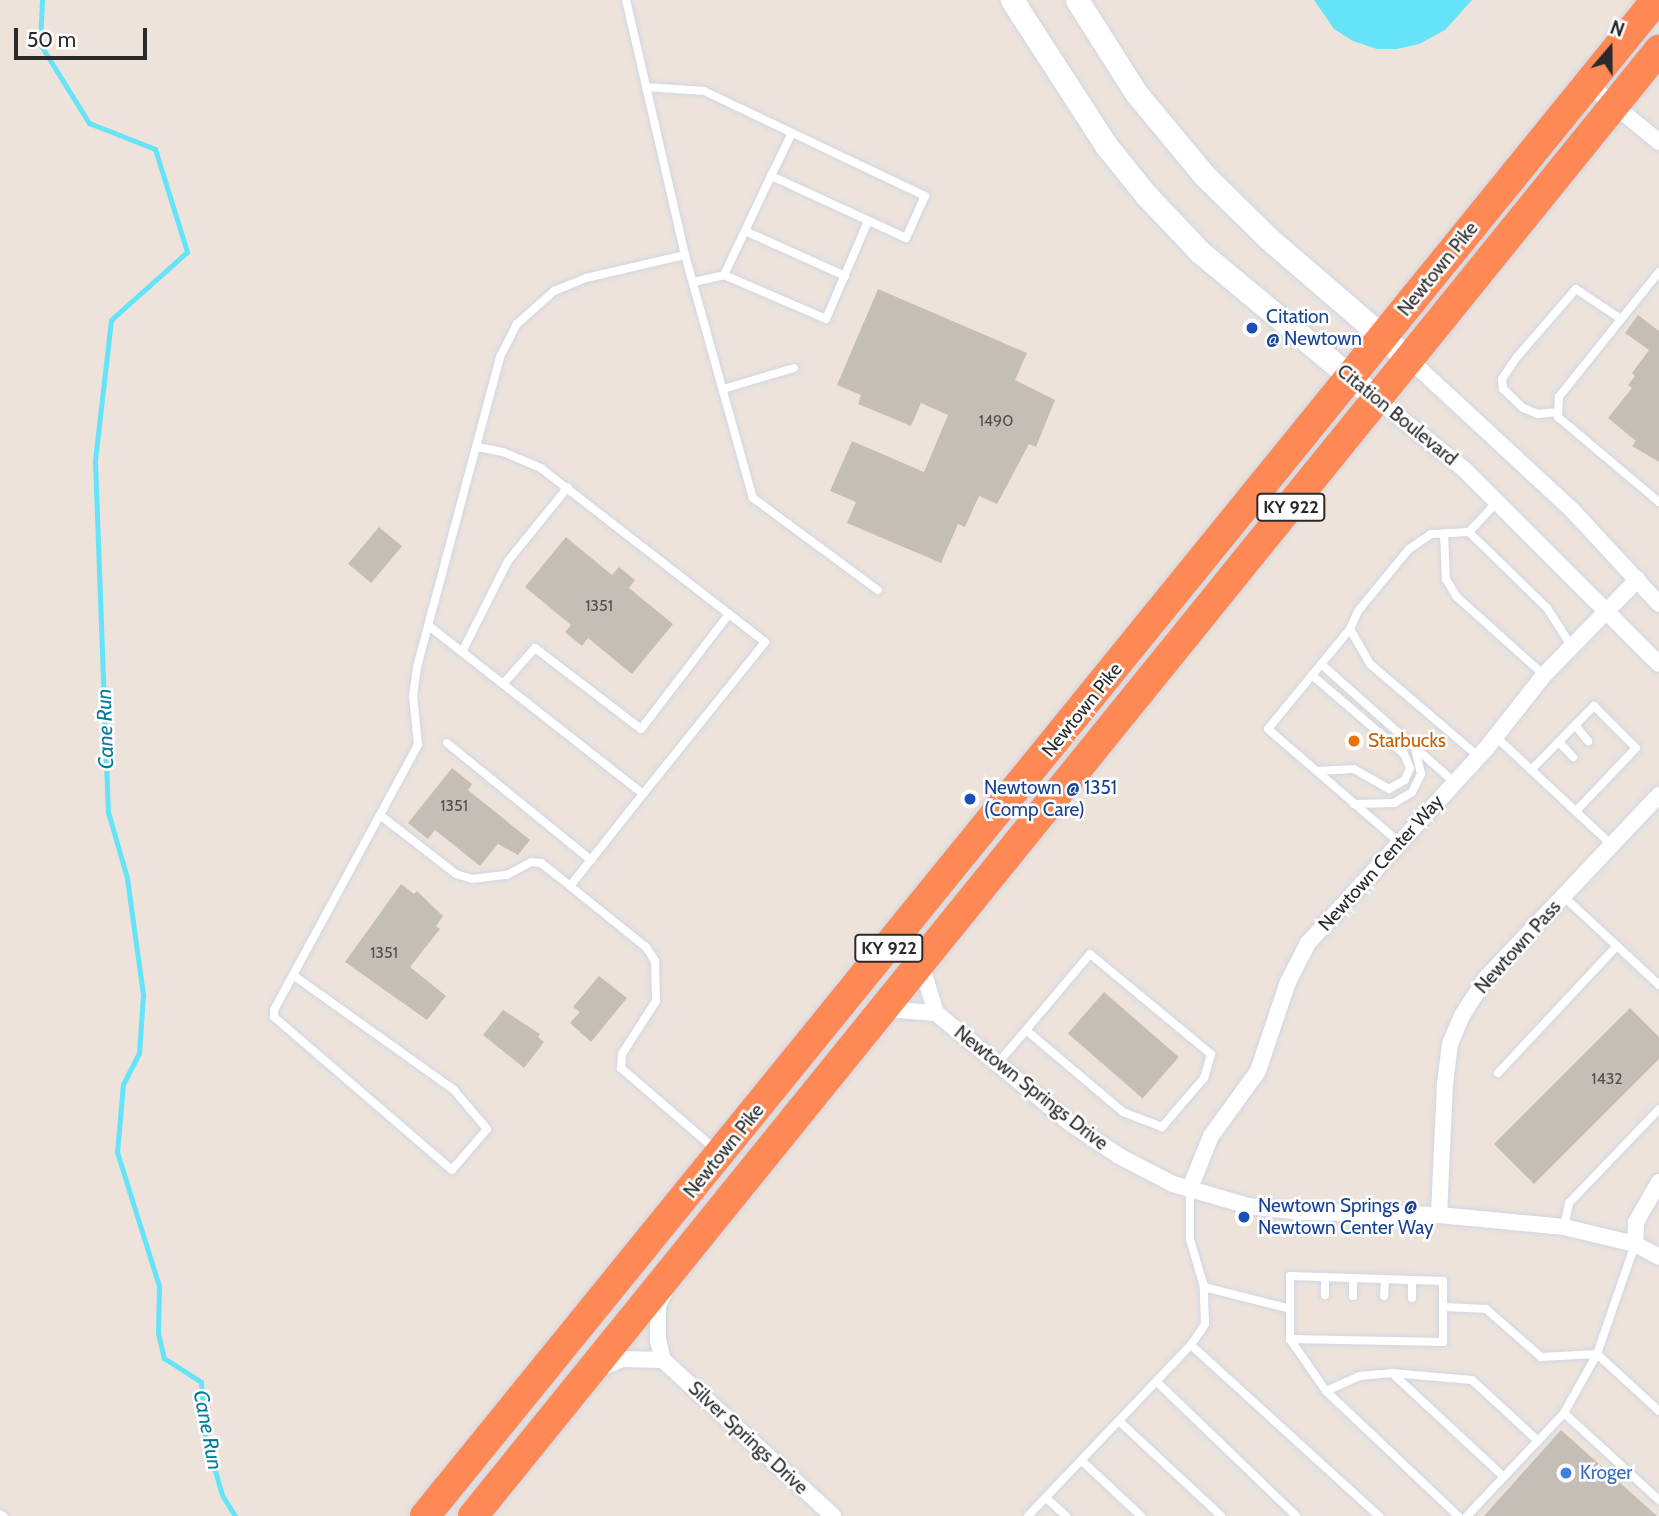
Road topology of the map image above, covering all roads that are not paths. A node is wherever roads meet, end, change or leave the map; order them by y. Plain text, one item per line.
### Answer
1 (626, 0) edge
2 (1012, 0) edge
3 (1077, 0) edge
4 (1656, 0) edge
5 (1659, 50) edge
6 (1587, 83) junction
7 (646, 87) junction
8 (1614, 105) junction
9 (792, 133) junction
10 (1659, 142) edge
11 (771, 176) junction
12 (869, 221) junction
13 (745, 231) junction
14 (685, 256) junction
15 (1659, 272) edge
16 (724, 275) junction
17 (845, 276) junction
18 (694, 282) junction
19 (1621, 319) junction
20 (1383, 337) junction
21 (1410, 360) junction
22 (794, 368) dead end
23 (1350, 379) junction
24 (723, 389) junction
25 (1378, 400) junction
26 (1558, 412) junction
27 (477, 447) junction
28 (568, 487) junction
29 (1498, 501) junction
30 (1659, 502) edge
31 (1469, 532) junction
32 (1444, 534) junction
33 (1638, 579) junction
34 (878, 590) dead end
35 (1659, 604) edge
36 (1607, 611) junction
37 (729, 614) junction
38 (429, 626) junction
39 (1350, 629) junction
40 (1572, 646) junction
41 (462, 652) junction
42 (1321, 664) junction
43 (1659, 664) edge
44 (1544, 675) junction
45 (1313, 676) junction
46 (503, 684) junction
47 (1575, 725) junction
48 (1496, 737) junction
49 (1588, 741) dead end
50 (1559, 742) junction
51 (447, 743) dead end
52 (1415, 748) junction
53 (1479, 757) junction
54 (1573, 757) dead end
55 (1609, 762) dead end
56 (1531, 770) junction
57 (1615, 770) junction
58 (1318, 771) junction
59 (1455, 783) junction
60 (643, 794) junction
61 (1659, 794) edge
62 (1354, 804) junction
63 (1576, 811) junction
64 (380, 815) junction
65 (1400, 843) junction
66 (1612, 845) junction
67 (591, 860) junction
68 (570, 886) junction
69 (1563, 896) junction
70 (1617, 946) junction
71 (921, 964) junction
72 (293, 975) junction
73 (1659, 985) edge
74 (885, 1009) junction
75 (936, 1013) junction
76 (1026, 1030) junction
77 (998, 1064) junction
78 (1498, 1073) dead end
79 (1659, 1109) edge
80 (721, 1154) junction
81 (1659, 1182) edge
82 (1191, 1188) junction
83 (1439, 1215) junction
84 (1564, 1227) junction
85 (1635, 1244) junction
86 (1659, 1257) edge
87 (680, 1263) junction
88 (1325, 1277) junction
89 (1353, 1278) junction
90 (1385, 1279) junction
91 (1412, 1280) junction
92 (1204, 1287) junction
93 (1325, 1295) dead end
94 (1353, 1296) dead end
95 (1384, 1296) dead end
96 (1412, 1298) dead end
97 (1445, 1307) junction
98 (1290, 1309) junction
99 (1325, 1330) dead end
100 (1290, 1339) junction
101 (1325, 1340) junction
102 (1191, 1345) junction
103 (1597, 1354) junction
104 (663, 1360) junction
105 (1392, 1373) junction
106 (582, 1382) junction
107 (1158, 1383) junction
108 (1326, 1391) junction
109 (1659, 1411) edge
110 (1564, 1413) junction
111 (1120, 1422) junction
112 (1538, 1441) junction
113 (1082, 1461) junction
114 (1504, 1477) junction
115 (1046, 1498) junction
116 (1659, 1500) edge
117 (822, 1513) edge
118 (425, 1516) edge
119 (473, 1516) edge
120 (1028, 1516) edge
121 (1066, 1516) edge
122 (1141, 1516) edge
123 (1221, 1516) edge
124 (1296, 1516) edge
125 (1379, 1516) edge
126 (1458, 1516) edge
127 (1466, 1516) edge

1 - 7 lane
2 - 23 main road, Citation Boulevard
3 - 20 main road
4 - 6 highway, Newtown Pike / KY 922
5 - 8 highway, Newtown Pike / KY 922
6 - 8 street
6 - 20 highway, Newtown Pike / KY 922
7 - 9 lane
7 - 14 lane
8 - 10 street
8 - 21 highway, Newtown Pike / KY 922
9 - 11 lane
9 - 12 lane
11 - 12 lane
11 - 13 lane
12 - 17 lane
13 - 16 lane
13 - 17 lane
14 - 18 lane
14 - 27 lane
15 - 19 lane
16 - 17 lane
16 - 18 lane
18 - 24 lane
19 - 26 lane
19 - 26 lane
20 - 21 main road
20 - 23 highway, Newtown Pike / KY 922
21 - 25 highway, Newtown Pike / KY 922
21 - 33 street
22 - 24 lane
23 - 25 main road, Citation Boulevard
23 - 80 highway, Newtown Pike / KY 922
24 - 34 lane
25 - 29 street, Citation Boulevard
25 - 71 highway, Newtown Pike / KY 922
26 - 30 lane
27 - 28 lane
27 - 38 lane
28 - 37 lane
28 - 41 lane
29 - 31 lane
29 - 36 street, Citation Boulevard
31 - 32 lane
31 - 40 lane
32 - 39 lane
32 - 44 lane
33 - 35 street
33 - 36 street, Newtown Center Way
36 - 40 street, Newtown Center Way
36 - 43 street, Citation Boulevard
37 - 46 lane
37 - 60 lane
38 - 41 lane
38 - 64 lane
39 - 42 lane
39 - 53 lane
40 - 44 street, Newtown Center Way
41 - 46 lane
42 - 45 lane
42 - 52 lane
44 - 48 street, Newtown Center Way
45 - 58 lane
45 - 58 lane
46 - 60 lane
47 - 49 lane
47 - 50 lane
47 - 57 lane
48 - 53 street, Newtown Center Way
48 - 56 lane
50 - 54 lane
50 - 56 lane
51 - 67 lane
52 - 59 lane
52 - 62 lane
53 - 59 street, Newtown Center Way
55 - 57 lane
56 - 63 lane
57 - 63 lane
58 - 62 lane
59 - 65 street, Newtown Center Way
60 - 67 lane
61 - 66 street, Newtown Pass
62 - 65 lane
63 - 66 lane
64 - 68 lane
64 - 72 lane
65 - 82 street, Newtown Center Way
66 - 69 street, Newtown Pass
67 - 68 lane
68 - 80 lane
69 - 70 lane
69 - 83 street, Newtown Pass
70 - 73 lane
70 - 78 lane
71 - 74 highway, Newtown Pike / KY 922
71 - 75 street, Newtown Springs Drive
72 - 72 lane
74 - 75 street, Newtown Springs Drive
74 - 87 highway, Newtown Pike / KY 922
75 - 77 street, Newtown Springs Drive
76 - 76 lane
76 - 77 lane
77 - 82 street, Newtown Springs Drive
79 - 84 lane
80 - 87 highway
80 - 118 highway, Newtown Pike / KY 922
81 - 85 street
82 - 83 street, Newtown Springs Drive
82 - 92 lane
83 - 84 street, Newtown Springs Drive
84 - 85 street, Newtown Springs Drive
85 - 86 street, Newtown Springs Drive
85 - 103 lane
87 - 104 street
87 - 106 highway, Newtown Pike / KY 922
88 - 89 lane
88 - 93 lane
88 - 98 lane
89 - 90 lane
89 - 94 lane
90 - 91 lane
90 - 95 lane
91 - 96 lane
91 - 97 lane
92 - 98 lane
92 - 102 lane
97 - 101 lane
97 - 103 lane
98 - 100 lane
99 - 101 lane
100 - 101 lane
100 - 108 lane
102 - 107 lane
102 - 125 lane
103 - 109 lane
103 - 110 lane
104 - 106 street
104 - 117 street, Silver Springs Drive
105 - 108 lane
105 - 112 lane
105 - 114 lane
106 - 119 highway, Newtown Pike / KY 922
107 - 111 lane
107 - 124 lane
108 - 126 lane
110 - 112 lane
110 - 116 lane
111 - 113 lane
111 - 123 lane
112 - 114 lane
113 - 115 lane
113 - 122 lane
114 - 127 lane
115 - 120 lane
115 - 121 lane

